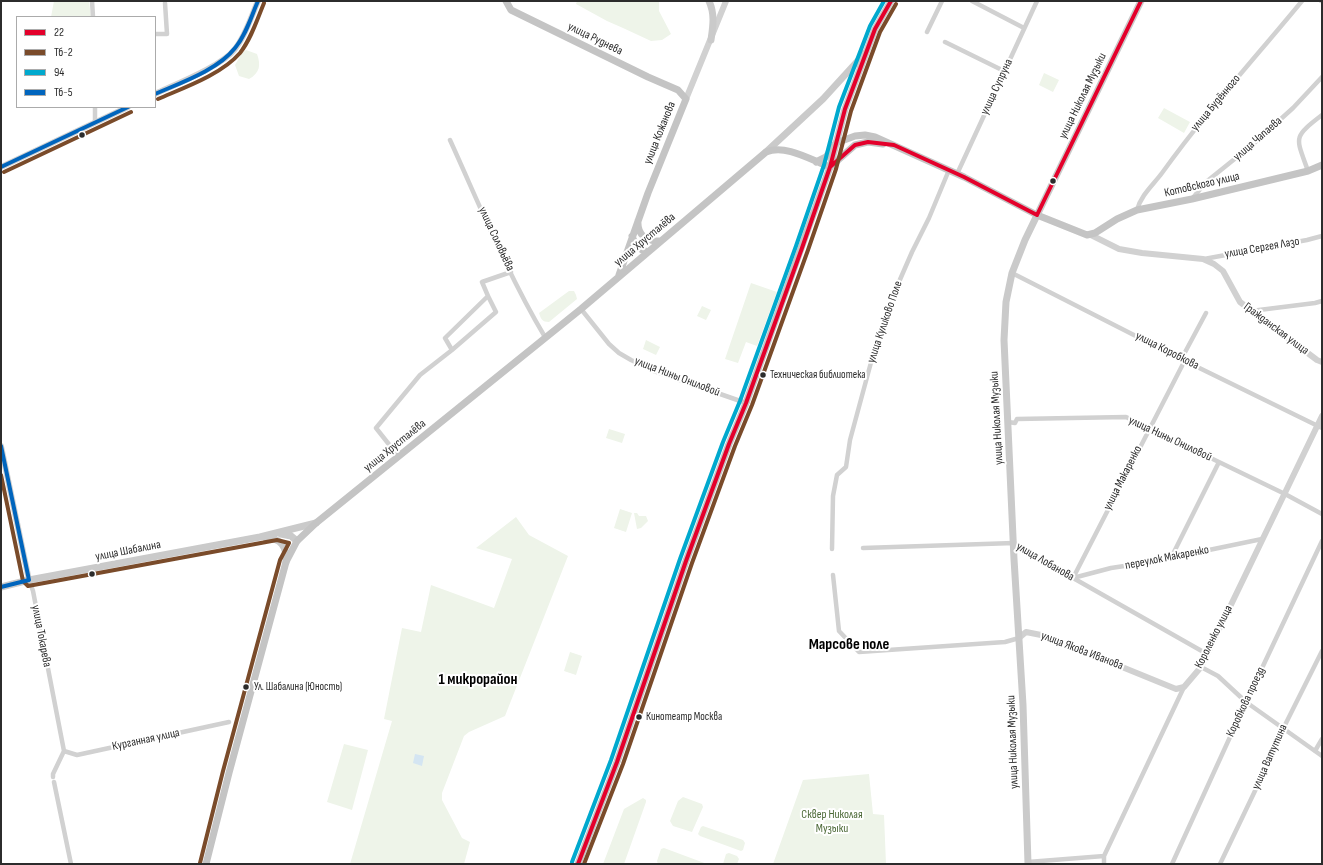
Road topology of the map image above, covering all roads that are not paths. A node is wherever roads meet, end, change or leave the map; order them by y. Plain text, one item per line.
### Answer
1 (92, 1) edge
2 (258, 1) edge
3 (506, 1) edge
4 (709, 1) edge
5 (726, 1) edge
6 (891, 1) edge
7 (942, 1) edge
8 (972, 1) edge
9 (1037, 1) edge
10 (1141, 1) edge
11 (1302, 1) edge
12 (165, 3) dead end
13 (93, 16) edge
14 (1024, 28) junction
15 (928, 32) dead end
16 (156, 34) edge
17 (711, 40) junction
18 (945, 42) dead end
19 (869, 46) junction
20 (1004, 71) junction
21 (1322, 77) edge
22 (678, 90) junction
23 (689, 90) junction
24 (156, 94) edge
25 (686, 99) junction
26 (95, 108) edge
27 (126, 108) edge
28 (1322, 115) edge
29 (94, 123) junction
30 (840, 128) junction
31 (450, 140) dead end
32 (846, 140) junction
33 (836, 143) junction
34 (855, 145) junction
35 (894, 145) junction
36 (766, 152) junction
37 (816, 162) junction
38 (1322, 165) edge
39 (830, 166) junction
40 (1, 167) edge
41 (949, 170) junction
42 (1308, 171) junction
43 (957, 174) junction
44 (1192, 199) junction
45 (1137, 210) junction
46 (1037, 215) junction
47 (638, 219) junction
48 (1091, 235) junction
49 (632, 236) junction
50 (1322, 236) edge
51 (661, 241) junction
52 (648, 252) junction
53 (1202, 259) junction
54 (511, 272) junction
55 (1012, 273) junction
56 (619, 276) junction
57 (488, 296) junction
58 (1322, 301) edge
59 (581, 308) junction
60 (1251, 311) junction
61 (1206, 313) dead end
62 (545, 337) junction
63 (452, 350) junction
64 (1184, 360) junction
65 (1322, 362) edge
66 (746, 403) junction
67 (1322, 416) edge
68 (1008, 422) junction
69 (1149, 427) junction
70 (1320, 427) edge
71 (1, 446) edge
72 (399, 457) junction
73 (1219, 462) junction
74 (4, 473) edge
75 (1285, 494) junction
76 (1322, 514) edge
77 (316, 523) junction
78 (277, 534) junction
79 (260, 537) junction
80 (1262, 540) junction
81 (297, 541) junction
82 (1322, 541) edge
83 (1014, 543) junction
84 (863, 548) dead end
85 (832, 549) dead end
86 (1171, 558) junction
87 (286, 562) junction
88 (833, 575) dead end
89 (1073, 578) junction
90 (29, 580) junction
91 (1, 587) edge
92 (1019, 638) junction
93 (1322, 652) edge
94 (1208, 654) junction
95 (1201, 667) junction
96 (1184, 687) junction
97 (1246, 702) junction
98 (229, 722) dead end
99 (1282, 729) junction
100 (1322, 739) edge
101 (64, 751) junction
102 (1315, 751) junction
103 (1322, 756) edge
104 (1104, 856) junction
105 (1028, 863) edge
106 (71, 864) edge
107 (206, 864) edge
108 (578, 864) edge
109 (1104, 864) edge
110 (1172, 864) edge
111 (1220, 864) edge

1 - 13 street
2 - 24 street
3 - 22 main road, улица Руднева
4 - 17 main road
5 - 17 street, улица Кожанова
6 - 19 main road
7 - 15 street
8 - 14 street
9 - 14 street, улица Супруна
10 - 46 main road, улица Николая Музыки
11 - 45 street, улица Будённого
12 - 16 street
14 - 20 street, улица Супруна
17 - 23 street, улица Кожанова
18 - 20 street
19 - 30 main road
19 - 36 main road, улица Хрусталёва
20 - 43 street, улица Супруна
21 - 44 street, улица Чапаева
22 - 23 street, улица Руднева
22 - 25 main road, улица Руднева
23 - 25 street, улица Кожанова
25 - 47 main road, улица Кожанова
26 - 29 street
27 - 29 street
28 - 42 street
29 - 40 street
30 - 32 main road
30 - 33 main road
31 - 54 street, улица Соловьёва
32 - 33 main road
32 - 34 main road
32 - 35 main road
33 - 37 main road
33 - 39 main road
34 - 35 main road
34 - 39 main road
35 - 41 main road
36 - 37 main road
36 - 51 main road, улица Хрусталёва
37 - 39 main road
38 - 42 main road, Котовского улица
39 - 66 main road
41 - 43 main road
41 - 85 street, улица Куликово Поле
42 - 44 main road, Котовского улица
43 - 46 main road
44 - 45 main road, Котовского улица
45 - 48 main road, Котовского улица
46 - 48 main road
46 - 55 main road, улица Николая Музыки
47 - 49 main road, улица Кожанова
47 - 51 main road
48 - 53 street
49 - 52 main road
49 - 56 main road, улица Кожанова
50 - 53 street, улица Сергея Лазо
51 - 52 main road, улица Хрусталёва
52 - 56 main road, улица Хрусталёва
53 - 60 street, Гражданская улица
54 - 57 street
54 - 62 street, улица Соловьёва
55 - 64 street, улица Коробкова
55 - 68 main road, улица Николая Музыки
56 - 59 main road, улица Хрусталёва
57 - 63 street
57 - 63 street
58 - 60 street
59 - 62 main road, улица Хрусталёва
59 - 66 street, улица Нины Ониловой
60 - 65 street, Гражданская улица
61 - 64 street, улица Макаренко
62 - 72 main road, улица Хрусталёва
63 - 72 street
64 - 69 street, улица Макаренко
64 - 70 street, улица Коробкова
66 - 108 main road
67 - 70 street, Короленко улица
68 - 69 street, улица Нины Ониловой
68 - 83 main road, улица Николая Музыки
69 - 73 street, улица Нины Ониловой
69 - 89 street, улица Макаренко
70 - 75 street, Короленко улица
71 - 74 street, улица Токарева
72 - 77 main road, улица Хрусталёва
73 - 75 street, улица Нины Ониловой
73 - 86 street
74 - 90 street, улица Токарева
75 - 76 street, улица Нины Ониловой
75 - 80 street, Короленко улица
77 - 78 main road, улица Шабалина
77 - 81 main road, улица Хрусталёва
78 - 79 main road, улица Шабалина
78 - 81 main road, улица Шабалина
79 - 87 main road, улица Шабалина
79 - 90 main road, улица Шабалина
80 - 86 street, переулок Макаренко
80 - 94 street, Короленко улица
81 - 87 main road, улица Хрусталёва
82 - 97 street, Коробкова проезд
83 - 84 street, улица Лобанова
83 - 89 street, улица Лобанова
83 - 92 main road, улица Николая Музыки
86 - 89 street, переулок Макаренко
87 - 107 main road, улица Хрусталёва
88 - 92 street, улица Якова Иванова
89 - 94 street, улица Лобанова
90 - 91 main road, улица Шабалина
90 - 101 street, улица Токарева
92 - 96 street, улица Якова Иванова
92 - 105 main road, улица Николая Музыки
93 - 99 street, улица Ватутина
94 - 95 street, Короленко улица
95 - 96 street, Короленко улица
95 - 97 street
96 - 104 street, Короленко улица
97 - 99 street
97 - 110 street, Коробкова проезд
98 - 101 street, Курганная улица
99 - 102 street
99 - 111 street, улица Ватутина
100 - 102 street
101 - 106 street
102 - 103 street
104 - 105 street
104 - 109 street, Короленко улица

